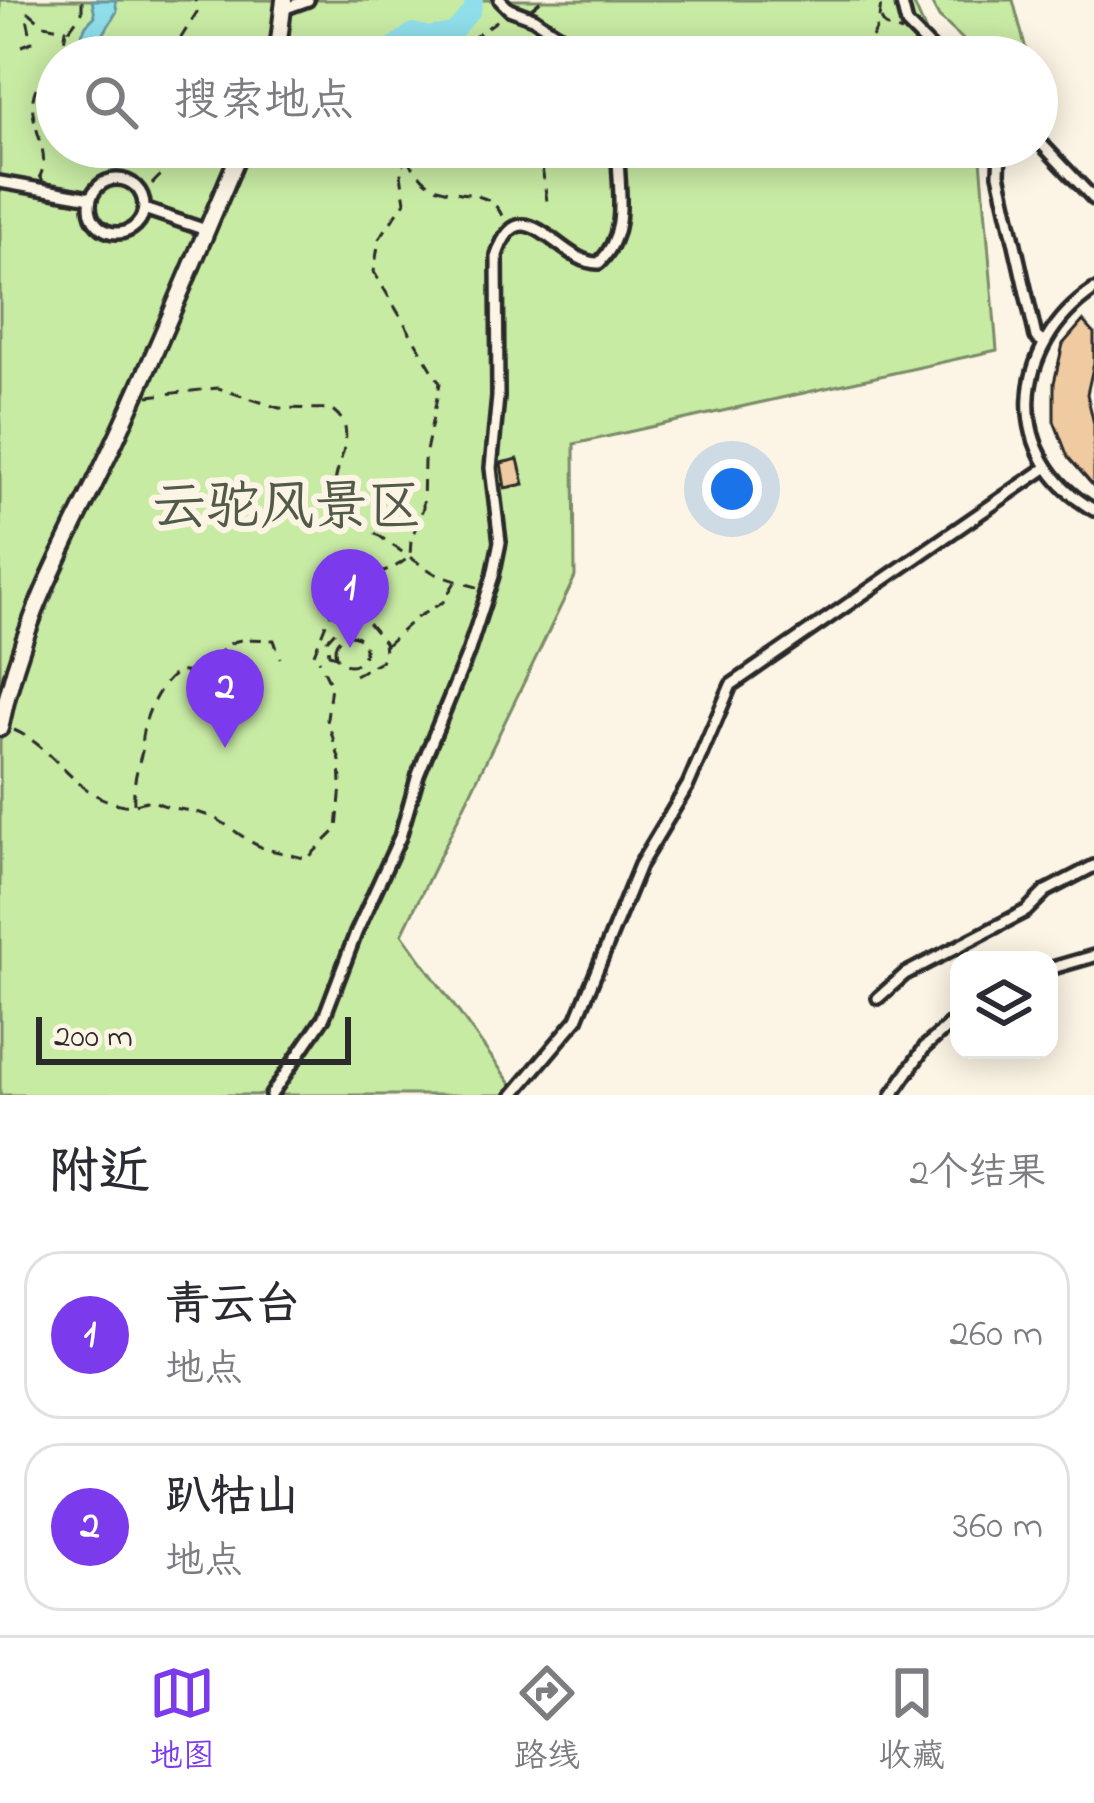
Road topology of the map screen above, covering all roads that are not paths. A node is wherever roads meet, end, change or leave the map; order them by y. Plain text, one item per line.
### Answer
1 (308, 0) edge
2 (500, 0) edge
3 (901, 0) edge
4 (284, 4) edge
5 (280, 36) edge
6 (560, 36) edge
7 (918, 36) edge
8 (1058, 162) edge
9 (233, 168) edge
10 (619, 168) edge
11 (999, 168) edge
12 (0, 182) edge
13 (91, 198) junction
14 (1094, 199) edge
15 (144, 208) junction
16 (206, 230) junction
17 (1094, 290) edge
18 (1042, 342) junction
19 (1047, 466) junction
20 (1094, 510) edge
21 (4, 729) edge
22 (1094, 866) edge
23 (1094, 956) edge
24 (1058, 966) edge
25 (878, 998) dead end
26 (950, 1024) edge
27 (271, 1095) edge
28 (513, 1095) edge
29 (892, 1095) edge

1 - 4 street
2 - 6 street
3 - 7 street
4 - 5 street
8 - 14 street
9 - 16 street
10 - 27 street
11 - 18 street
12 - 13 street
13 - 15 street
13 - 15 street
15 - 16 street
16 - 21 street
17 - 18 street
18 - 19 street
19 - 20 street
19 - 28 street
22 - 25 street
23 - 24 street
26 - 29 street

